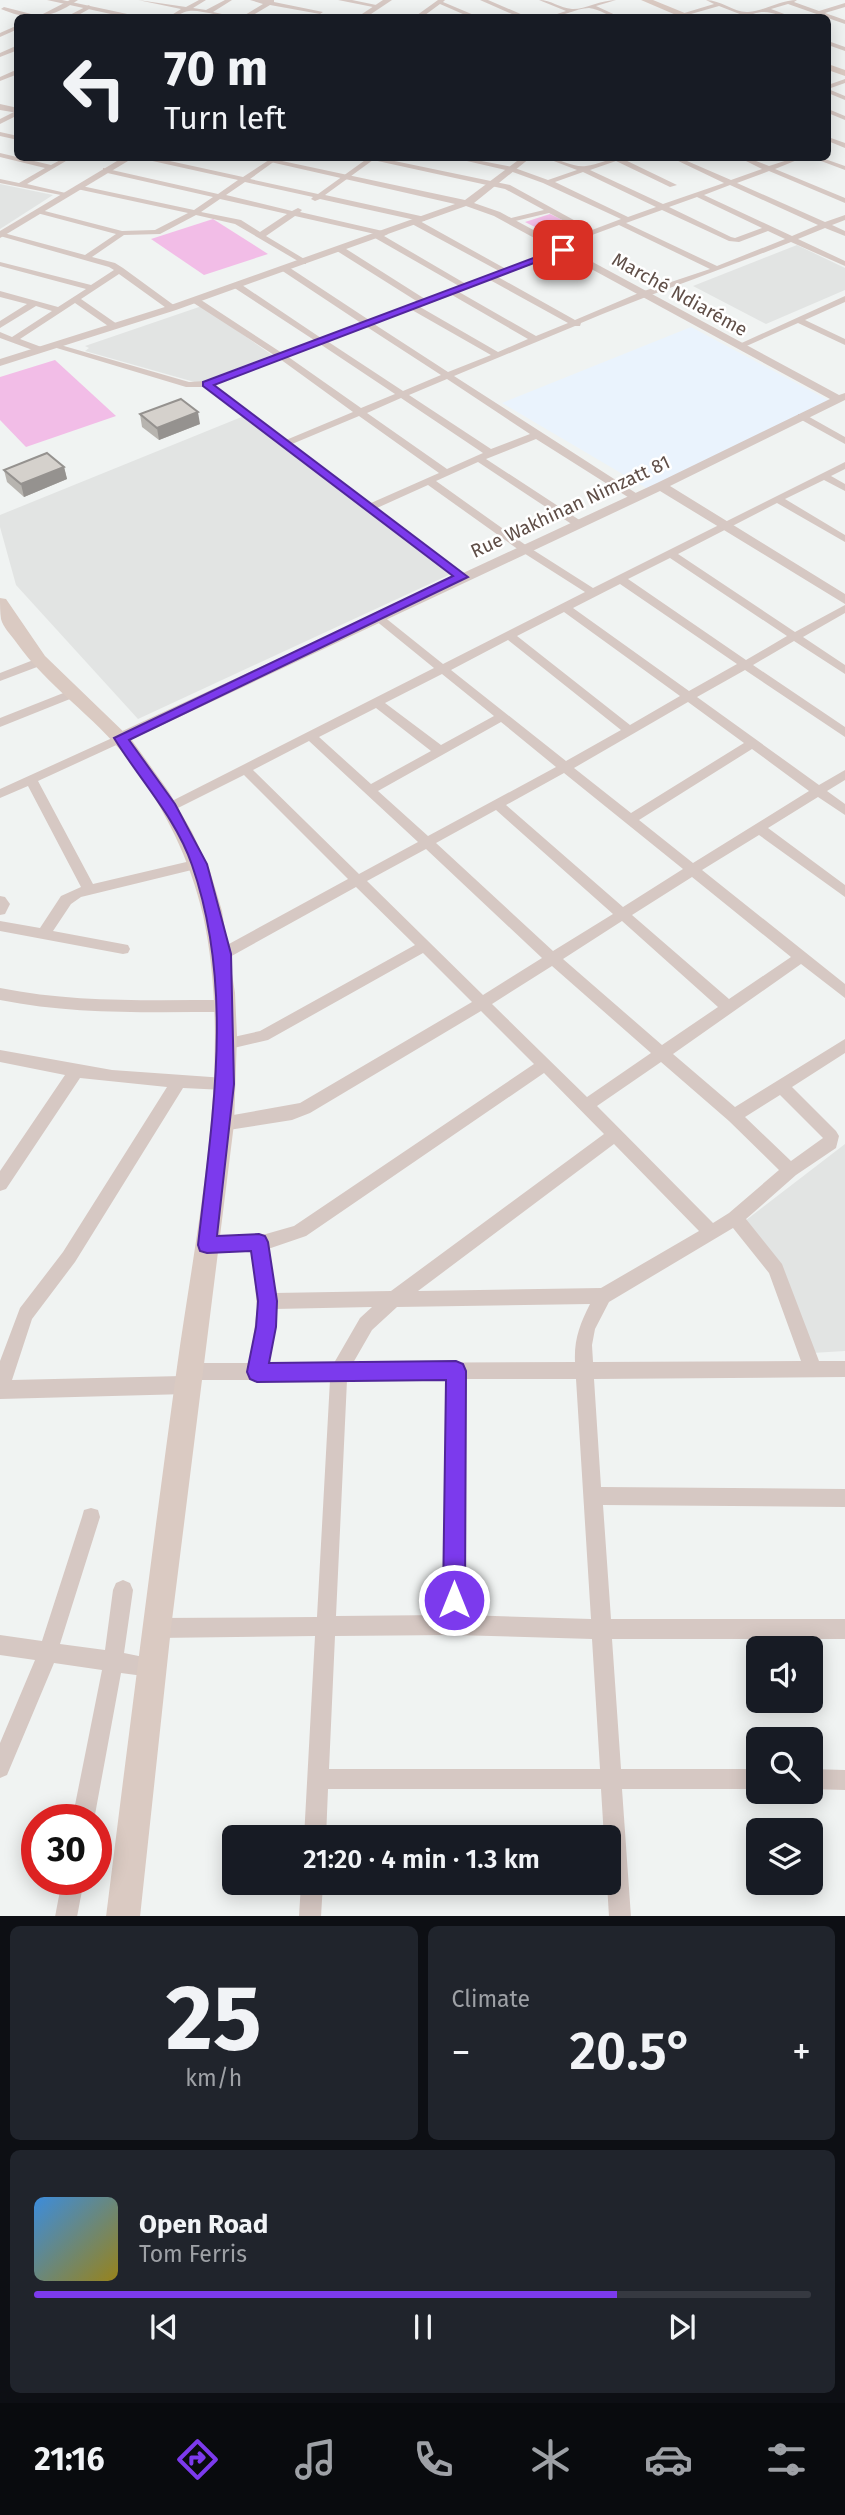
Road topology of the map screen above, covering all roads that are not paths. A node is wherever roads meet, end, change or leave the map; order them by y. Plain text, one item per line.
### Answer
1 (51, 0) edge
2 (141, 0) edge
3 (203, 0) edge
4 (229, 0) edge
5 (253, 0) edge
6 (341, 0) edge
7 (388, 0) edge
8 (483, 0) edge
9 (542, 0) edge
10 (613, 0) edge
11 (645, 0) edge
12 (709, 0) edge
13 (733, 0) edge
14 (796, 0) edge
15 (155, 1) edge
16 (272, 1) edge
17 (440, 1) edge
18 (72, 2) edge
19 (788, 2) junction
20 (459, 3) dead end
21 (13, 4) dead end
22 (591, 4) edge
23 (720, 4) junction
24 (823, 4) dead end
25 (845, 5) edge
26 (378, 6) junction
27 (449, 6) junction
28 (89, 7) junction
29 (188, 8) junction
30 (835, 8) junction
31 (766, 9) junction
32 (2, 10) edge
33 (208, 12) junction
34 (320, 12) junction
35 (819, 13) junction
36 (24, 14) edge
37 (46, 14) edge
38 (75, 14) edge
39 (123, 14) edge
40 (177, 14) edge
41 (218, 14) edge
42 (250, 14) edge
43 (317, 14) edge
44 (365, 14) edge
45 (422, 14) edge
46 (468, 14) edge
47 (517, 14) edge
48 (570, 14) edge
49 (611, 14) edge
50 (684, 14) edge
51 (694, 14) edge
52 (747, 14) joint
53 (780, 14) edge
54 (822, 14) edge
55 (0, 56) edge
56 (9, 60) dead end
57 (14, 73) edge
58 (9, 75) junction
59 (14, 76) edge
60 (0, 79) edge
61 (831, 140) edge
62 (845, 140) edge
63 (836, 143) junction
64 (831, 145) edge
65 (845, 146) edge
66 (26, 161) edge
67 (62, 161) edge
68 (122, 161) edge
69 (162, 161) edge
70 (270, 161) edge
71 (281, 161) edge
72 (368, 161) edge
73 (386, 161) edge
74 (473, 161) edge
75 (522, 161) edge
76 (558, 161) edge
77 (607, 161) edge
78 (622, 161) edge
79 (681, 161) edge
80 (750, 161) edge
81 (791, 161) edge
82 (825, 161) edge
83 (51, 167) junction
84 (512, 169) junction
85 (582, 169) junction
86 (768, 169) junction
87 (845, 169) edge
88 (106, 170) junction
89 (346, 177) junction
90 (244, 179) junction
91 (0, 181) edge
92 (548, 182) junction
93 (728, 183) junction
94 (495, 184) junction
95 (20, 185) junction
96 (673, 185) dead end
97 (539, 186) dead end
98 (79, 187) junction
99 (529, 189) dead end
100 (519, 193) junction
101 (66, 194) junction
102 (696, 194) junction
103 (220, 195) junction
104 (319, 196) junction
105 (845, 201) edge
106 (466, 203) junction
107 (661, 207) junction
108 (551, 210) junction
109 (40, 211) junction
110 (295, 212) junction
111 (194, 213) junction
112 (845, 218) edge
113 (419, 220) junction
114 (510, 221) junction
115 (624, 221) junction
116 (825, 226) junction
117 (769, 228) junction
118 (122, 233) junction
119 (593, 233) junction
120 (1, 234) edge
121 (845, 234) edge
122 (262, 235) junction
123 (381, 235) junction
124 (791, 238) junction
125 (559, 248) junction
126 (340, 249) junction
127 (87, 257) junction
128 (303, 262) junction
129 (0, 264) edge
130 (845, 264) edge
131 (284, 268) junction
132 (717, 269) junction
133 (120, 270) junction
134 (504, 271) junction
135 (491, 277) junction
136 (236, 285) junction
137 (464, 286) junction
138 (92, 288) junction
139 (452, 291) junction
140 (0, 294) edge
141 (644, 294) junction
142 (75, 299) junction
143 (195, 300) junction
144 (424, 302) junction
145 (35, 303) junction
146 (842, 303) edge
147 (412, 306) junction
148 (172, 308) junction
149 (59, 310) junction
150 (798, 320) junction
151 (367, 324) junction
152 (577, 324) junction
153 (0, 325) edge
154 (114, 327) junction
155 (0, 335) edge
156 (13, 340) junction
157 (322, 340) junction
158 (536, 340) junction
159 (845, 342) edge
160 (54, 346) junction
161 (739, 346) junction
162 (41, 350) junction
163 (498, 355) junction
164 (281, 356) junction
165 (0, 363) edge
166 (451, 377) junction
167 (206, 384) junction
168 (404, 395) junction
169 (842, 397) edge
170 (360, 414) junction
171 (801, 416) junction
172 (537, 435) junction
173 (845, 441) edge
174 (285, 444) junction
175 (490, 453) junction
176 (478, 458) junction
177 (845, 464) edge
178 (446, 473) junction
179 (823, 475) junction
180 (429, 481) junction
181 (661, 486) junction
182 (845, 488) edge
183 (635, 497) junction
184 (777, 499) junction
185 (371, 507) junction
186 (577, 523) junction
187 (727, 526) junction
188 (845, 539) edge
189 (523, 548) junction
190 (671, 554) junction
191 (462, 577) junction
192 (620, 579) junction
193 (593, 593) junction
194 (845, 600) edge
195 (0, 603) edge
196 (566, 608) junction
197 (845, 608) edge
198 (379, 618) junction
199 (795, 635) junction
200 (510, 636) junction
201 (41, 661) junction
202 (745, 665) junction
203 (443, 670) junction
204 (845, 670) edge
205 (0, 677) edge
206 (71, 694) junction
207 (690, 696) junction
208 (377, 703) junction
209 (502, 717) junction
210 (0, 723) edge
211 (630, 731) junction
212 (845, 733) edge
213 (311, 736) junction
214 (121, 738) junction
215 (753, 743) junction
216 (440, 751) junction
217 (565, 767) junction
218 (246, 769) junction
219 (845, 774) edge
220 (32, 780) junction
221 (370, 789) junction
222 (819, 791) junction
223 (0, 794) edge
224 (496, 803) junction
225 (170, 807) junction
226 (845, 810) edge
227 (630, 820) junction
228 (759, 828) junction
229 (426, 842) junction
230 (199, 864) junction
231 (693, 870) junction
232 (358, 881) junction
233 (89, 890) junction
234 (845, 892) edge
235 (0, 901) edge
236 (0, 910) edge
237 (622, 915) junction
238 (0, 926) edge
239 (44, 933) junction
240 (424, 947) junction
241 (123, 949) dead end
242 (223, 954) junction
243 (801, 957) junction
244 (552, 958) junction
245 (845, 992) edge
246 (0, 994) edge
247 (480, 1004) junction
248 (226, 1006) junction
249 (727, 1006) junction
250 (225, 1044) junction
251 (845, 1045) edge
252 (661, 1054) junction
253 (0, 1056) edge
254 (544, 1065) junction
255 (76, 1072) junction
256 (178, 1083) junction
257 (225, 1084) junction
258 (781, 1086) junction
259 (587, 1105) junction
260 (734, 1116) junction
261 (222, 1124) junction
262 (615, 1134) junction
263 (790, 1170) junction
264 (0, 1184) edge
265 (735, 1218) junction
266 (712, 1233) junction
267 (259, 1242) junction
268 (207, 1245) junction
269 (603, 1296) junction
270 (268, 1301) junction
271 (391, 1301) junction
272 (813, 1369) junction
273 (845, 1369) edge
274 (586, 1370) junction
275 (339, 1371) junction
276 (456, 1371) junction
277 (257, 1372) junction
278 (188, 1379) junction
279 (0, 1390) edge
280 (593, 1496) junction
281 (845, 1498) edge
282 (91, 1517) dead end
283 (123, 1590) dead end
284 (454, 1625) junction
285 (156, 1628) junction
286 (327, 1628) junction
287 (602, 1629) junction
288 (845, 1629) edge
289 (0, 1645) edge
290 (48, 1652) junction
291 (113, 1662) junction
292 (151, 1667) junction
293 (0, 1768) edge
294 (610, 1777) junction
295 (319, 1779) junction
296 (746, 1779) edge
297 (823, 1779) edge
298 (845, 1780) edge
299 (86, 1804) edge
300 (316, 1825) edge
301 (70, 1895) edge
302 (312, 1895) edge
303 (66, 1916) edge
304 (123, 1916) edge
305 (310, 1916) edge
306 (620, 1916) edge

1 - 18 street
2 - 15 street
3 - 29 street
4 - 33 street
5 - 16 street
6 - 26 street
6 - 34 street
7 - 26 street
8 - 47 street
9 - 48 street
10 - 22 street
11 - 50 main road
12 - 23 street
13 - 23 street
14 - 19 street
15 - 29 street
16 - 34 street
16 - 42 street
17 - 27 street
17 - 45 street
18 - 28 street
18 - 37 street
19 - 31 street
19 - 35 street
20 - 27 street
21 - 32 street
22 - 48 street
22 - 49 street
23 - 51 street
23 - 52 street
24 - 30 street
25 - 30 street
26 - 44 street
27 - 46 street
28 - 38 street
28 - 39 street
29 - 33 street
29 - 40 street
30 - 35 street
31 - 52 street
31 - 53 street
32 - 36 street
33 - 41 street
34 - 43 street
35 - 54 street
55 - 56 street
57 - 58 street
58 - 59 street
58 - 60 street
61 - 63 street
62 - 63 street
63 - 64 street
63 - 65 street
66 - 83 street
67 - 83 street
68 - 88 street
69 - 90 street
70 - 90 street
71 - 89 street, Marché Ndiaréme
72 - 89 street
73 - 94 street
74 - 84 street
75 - 84 street
76 - 85 street
77 - 85 street
78 - 96 street
79 - 93 street
80 - 86 street
81 - 86 street
82 - 87 street
83 - 95 street
84 - 92 street
84 - 94 street
85 - 92 street
85 - 107 street
86 - 93 street
86 - 105 street
88 - 98 street
88 - 103 street
89 - 104 street
89 - 106 street, Marché Ndiaréme
90 - 103 street
90 - 104 street
91 - 95 street
92 - 97 street
92 - 115 street
93 - 102 street
93 - 116 street
94 - 100 street
94 - 106 street
95 - 101 street
98 - 101 street
98 - 111 street
99 - 100 street
100 - 108 street
101 - 109 street
102 - 107 street
102 - 117 street
103 - 110 street
103 - 111 street
104 - 110 street
104 - 113 street
106 - 113 street
106 - 114 street, Marché Ndiaréme
107 - 115 street
107 - 117 street
108 - 114 street
108 - 119 street
109 - 118 street
109 - 120 street
110 - 122 street
110 - 123 street
111 - 118 street
111 - 122 street
112 - 116 street
113 - 123 street
113 - 134 street
114 - 125 street, Marché Ndiaréme
115 - 119 street
115 - 132 street
116 - 121 street
116 - 124 street
117 - 124 street
118 - 127 street
119 - 125 street
120 - 127 street
122 - 128 street
123 - 126 street
123 - 137 street
124 - 130 street
124 - 132 street
125 - 134 street
125 - 141 street, Marché Ndiaréme
126 - 128 street
126 - 144 street
127 - 133 street
128 - 131 street
129 - 138 street
131 - 136 street
131 - 151 street
132 - 141 street
133 - 138 street
133 - 148 street
134 - 135 street
135 - 137 street
135 - 152 street
136 - 143 street
136 - 157 street
137 - 139 street
138 - 142 street
139 - 144 street
139 - 158 street
140 - 145 street
141 - 152 street
141 - 161 street, Marché Ndiaréme
142 - 149 street
142 - 154 street
143 - 148 street
143 - 164 street
144 - 147 street
145 - 149 street
145 - 153 street
146 - 150 street
147 - 151 street
147 - 163 street
148 - 154 street
149 - 156 street
150 - 159 street
150 - 161 street
151 - 157 street
151 - 166 street
152 - 158 street
154 - 160 street
155 - 156 street
156 - 162 street
157 - 164 street
157 - 168 street
158 - 163 street
160 - 162 street
160 - 167 street
161 - 169 street, Marché Ndiaréme
162 - 165 street
163 - 166 street
164 - 167 street
164 - 170 street
166 - 168 street
166 - 172 street
167 - 174 street
168 - 170 street
168 - 175 street
169 - 171 street, Rue Wakhinan Nimzatt 81
170 - 174 street
170 - 178 street
171 - 173 street
171 - 181 street, Rue Wakhinan Nimzatt 81
172 - 175 street
172 - 183 street
174 - 185 street
175 - 176 street
176 - 178 street
176 - 186 street
177 - 179 street
178 - 180 street
179 - 182 street
179 - 184 street
180 - 185 street
180 - 189 street
181 - 183 street, Rue Wakhinan Nimzatt 81
181 - 187 street
183 - 186 street, Rue Wakhinan Nimzatt 81
184 - 187 street
184 - 188 street
185 - 191 street
186 - 189 street, Rue Wakhinan Nimzatt 81
187 - 190 street
187 - 194 street
189 - 191 street, Rue Wakhinan Nimzatt 81
189 - 193 street
190 - 192 street
190 - 199 street
191 - 198 street, Rue Wakhinan Nimzatt 81
192 - 193 street
192 - 202 street
193 - 196 street
195 - 201 main road
196 - 200 street
196 - 207 street
197 - 199 street
198 - 203 street
198 - 214 street, Rue Wakhinan Nimzatt 81
199 - 202 street
199 - 204 street
200 - 203 street
200 - 211 street
201 - 205 street
201 - 206 main road
202 - 207 street
202 - 212 street
203 - 208 street
203 - 209 street
206 - 210 street
206 - 214 main road
207 - 211 street
207 - 215 street
208 - 213 street
208 - 216 street
209 - 216 street
209 - 217 street
211 - 217 street
213 - 218 street
213 - 221 street
214 - 220 street
214 - 225 main road
215 - 222 street
215 - 227 street
216 - 221 street
217 - 224 street
217 - 227 street
218 - 225 street
218 - 232 street
219 - 222 street
220 - 223 street
220 - 233 street
221 - 229 street
222 - 226 street
222 - 228 street
224 - 229 street
224 - 237 street
225 - 230 main road
227 - 231 street
228 - 231 street
228 - 234 street
229 - 232 street
229 - 244 street
230 - 233 street
230 - 242 main road
231 - 237 street
231 - 243 street
232 - 240 street
232 - 242 street
233 - 239 street
235 - 236 street
237 - 244 street
237 - 249 street
238 - 239 street
239 - 241 street
240 - 247 street
240 - 250 street
242 - 248 main road
243 - 245 street
243 - 249 street
244 - 247 street
244 - 252 street
246 - 248 street
247 - 254 street
247 - 261 street
248 - 250 main road
249 - 252 street
250 - 257 main road
251 - 258 street
252 - 259 street
252 - 260 street
253 - 255 street
254 - 259 street
254 - 267 street
255 - 256 street
255 - 264 street
256 - 257 street
256 - 279 street
257 - 261 main road
258 - 260 street
258 - 263 street
259 - 262 street
260 - 263 street
261 - 268 main road
262 - 266 street
262 - 271 street
263 - 265 street
265 - 266 street
265 - 272 street
266 - 269 street
267 - 268 street
267 - 270 street
268 - 278 main road
269 - 271 street
269 - 274 street
270 - 271 street
270 - 277 street
271 - 275 street
272 - 273 street
272 - 274 street
274 - 276 street
274 - 280 street
275 - 276 street
275 - 277 street
275 - 286 street
276 - 284 street
277 - 278 street
278 - 279 street
278 - 285 main road
280 - 281 street
280 - 287 street
282 - 290 street
283 - 291 street
284 - 286 street
284 - 287 street
285 - 286 street
285 - 292 main road
286 - 295 street
287 - 288 street
287 - 294 street
289 - 290 street
290 - 291 street
290 - 293 street
291 - 292 street
291 - 299 street
292 - 304 main road
294 - 295 street
294 - 296 street
294 - 306 street
295 - 300 street
297 - 298 street
301 - 303 street
302 - 305 street

